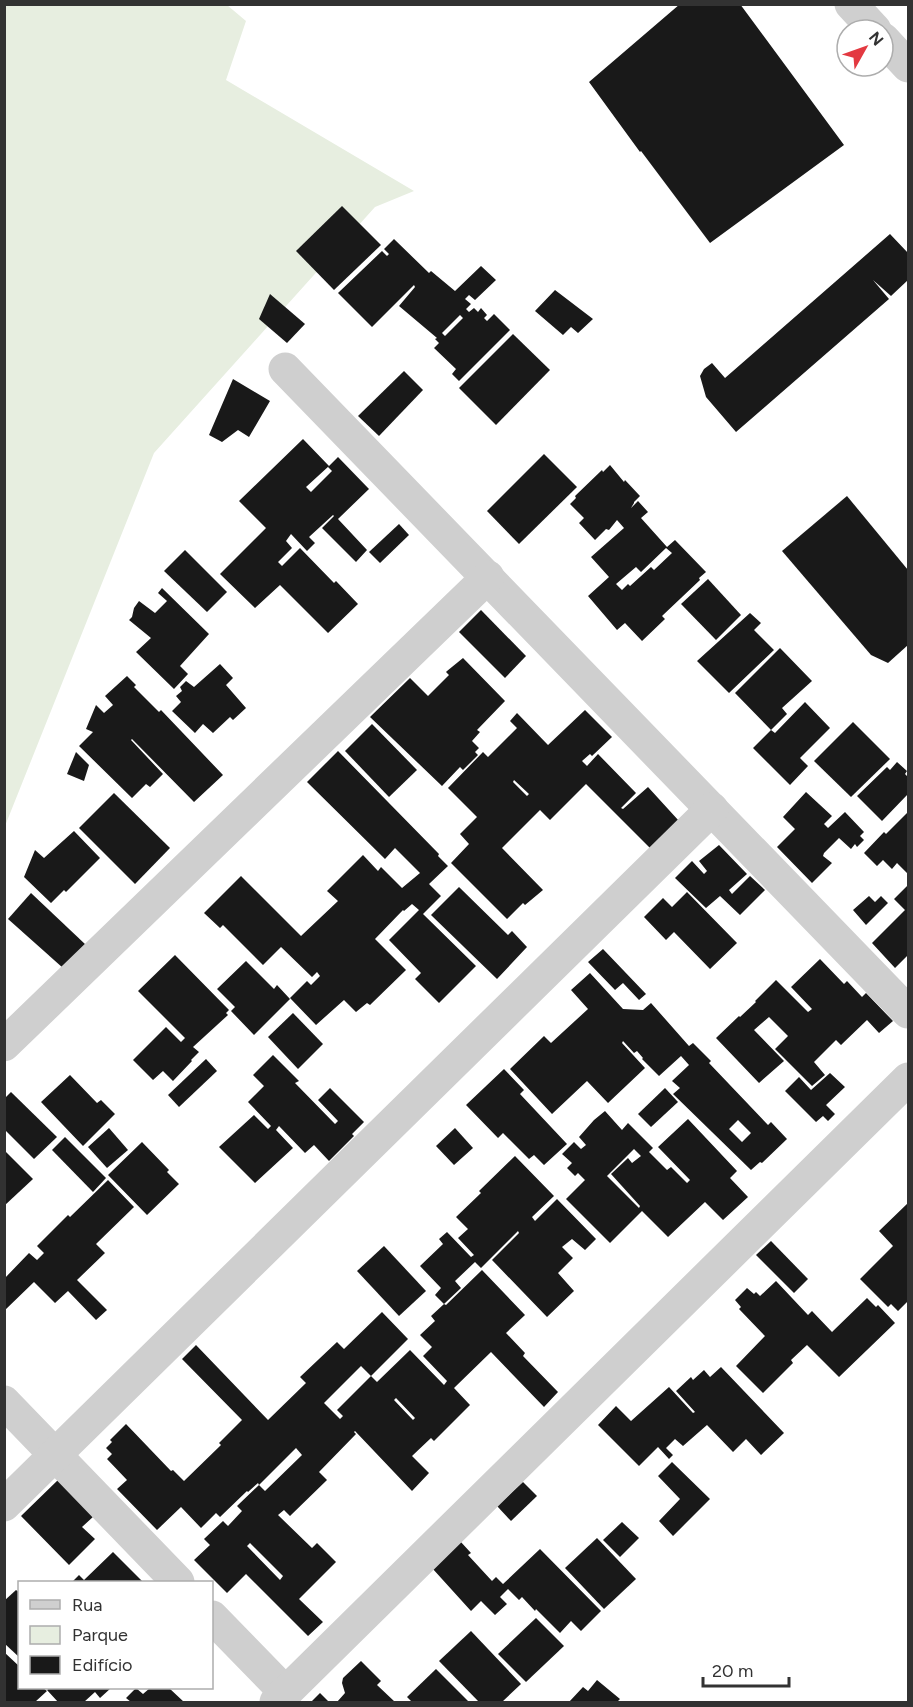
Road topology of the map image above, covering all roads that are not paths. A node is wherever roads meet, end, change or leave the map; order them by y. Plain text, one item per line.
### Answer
1 (851, 4) edge
2 (864, 18) edge
3 (895, 51) edge
4 (909, 66) edge
5 (285, 369) dead end
6 (488, 577) junction
7 (712, 809) junction
8 (909, 1012) edge
9 (4, 1045) edge
10 (909, 1079) edge
11 (4, 1402) edge
12 (56, 1456) junction
13 (4, 1505) edge
14 (177, 1581) edge
15 (213, 1618) edge
16 (281, 1698) edge

1 - 2 street
3 - 4 street
5 - 6 street
6 - 7 street
6 - 9 street
7 - 8 street
7 - 12 street
10 - 16 street
11 - 12 street
12 - 13 street
12 - 14 street
15 - 16 street

